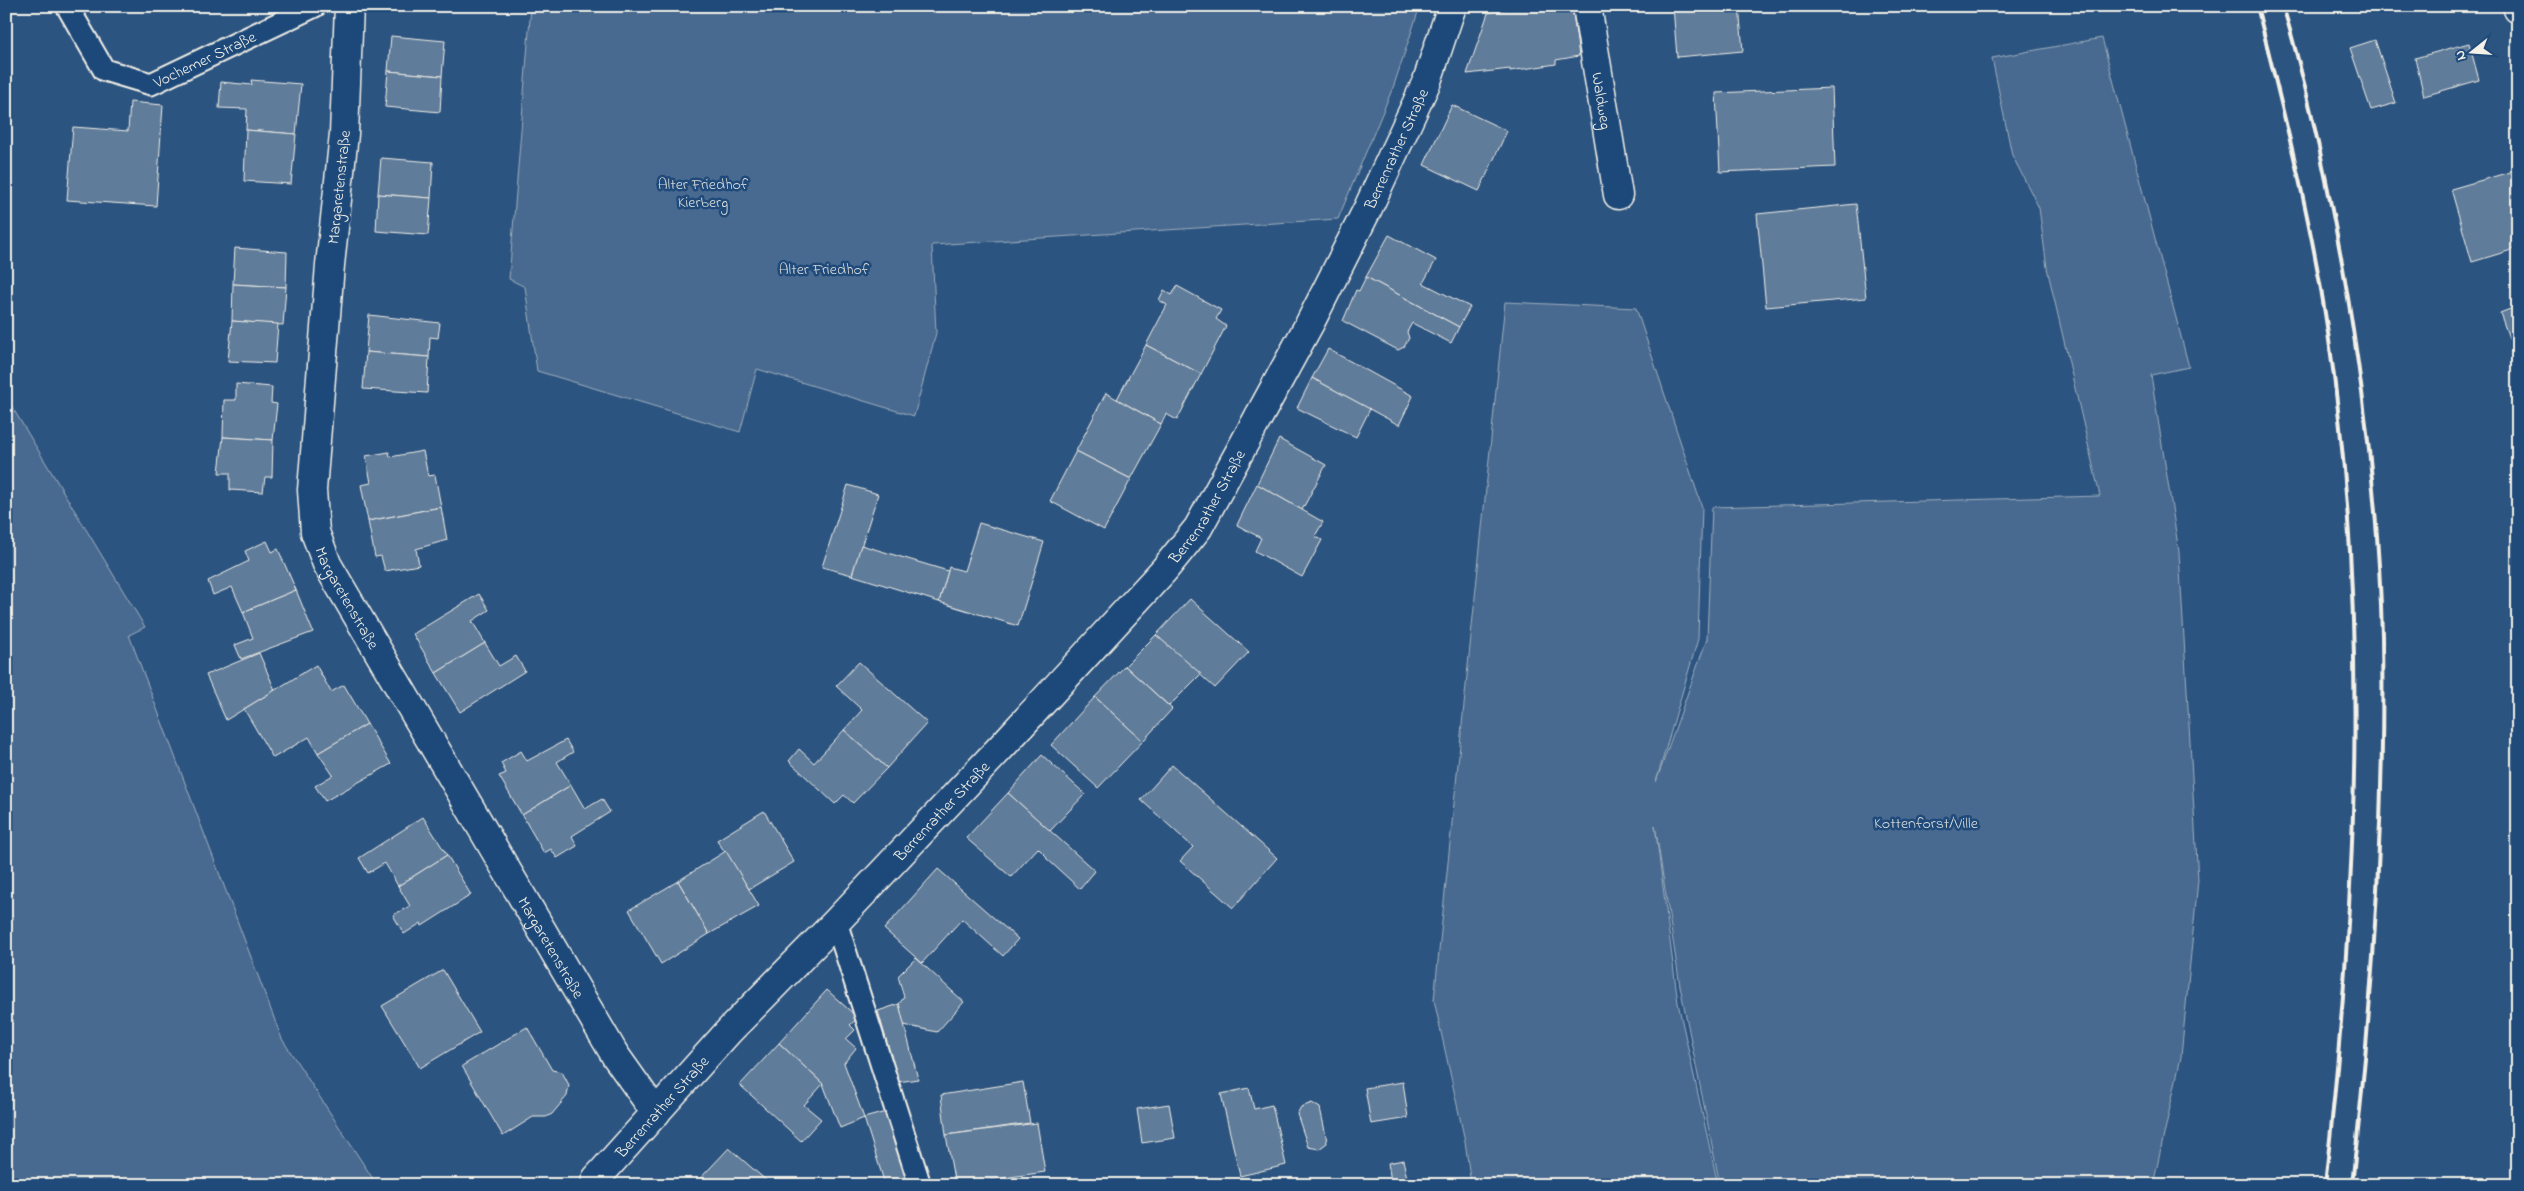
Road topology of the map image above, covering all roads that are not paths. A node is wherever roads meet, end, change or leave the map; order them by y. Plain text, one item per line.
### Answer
1 (66, 6) edge
2 (315, 6) edge
3 (349, 6) edge
4 (1452, 6) edge
5 (1587, 6) edge
6 (1618, 195) dead end
7 (836, 922) junction
8 (656, 1112) junction
9 (595, 1185) edge
10 (920, 1185) edge

1 - 2 lane, Vochemer Straße
3 - 8 street, Margaretenstraße
4 - 7 street, Berrenrather Straße
5 - 6 street, Waldweg
7 - 8 street, Berrenrather Straße
7 - 10 lane
8 - 9 street, Berrenrather Straße

